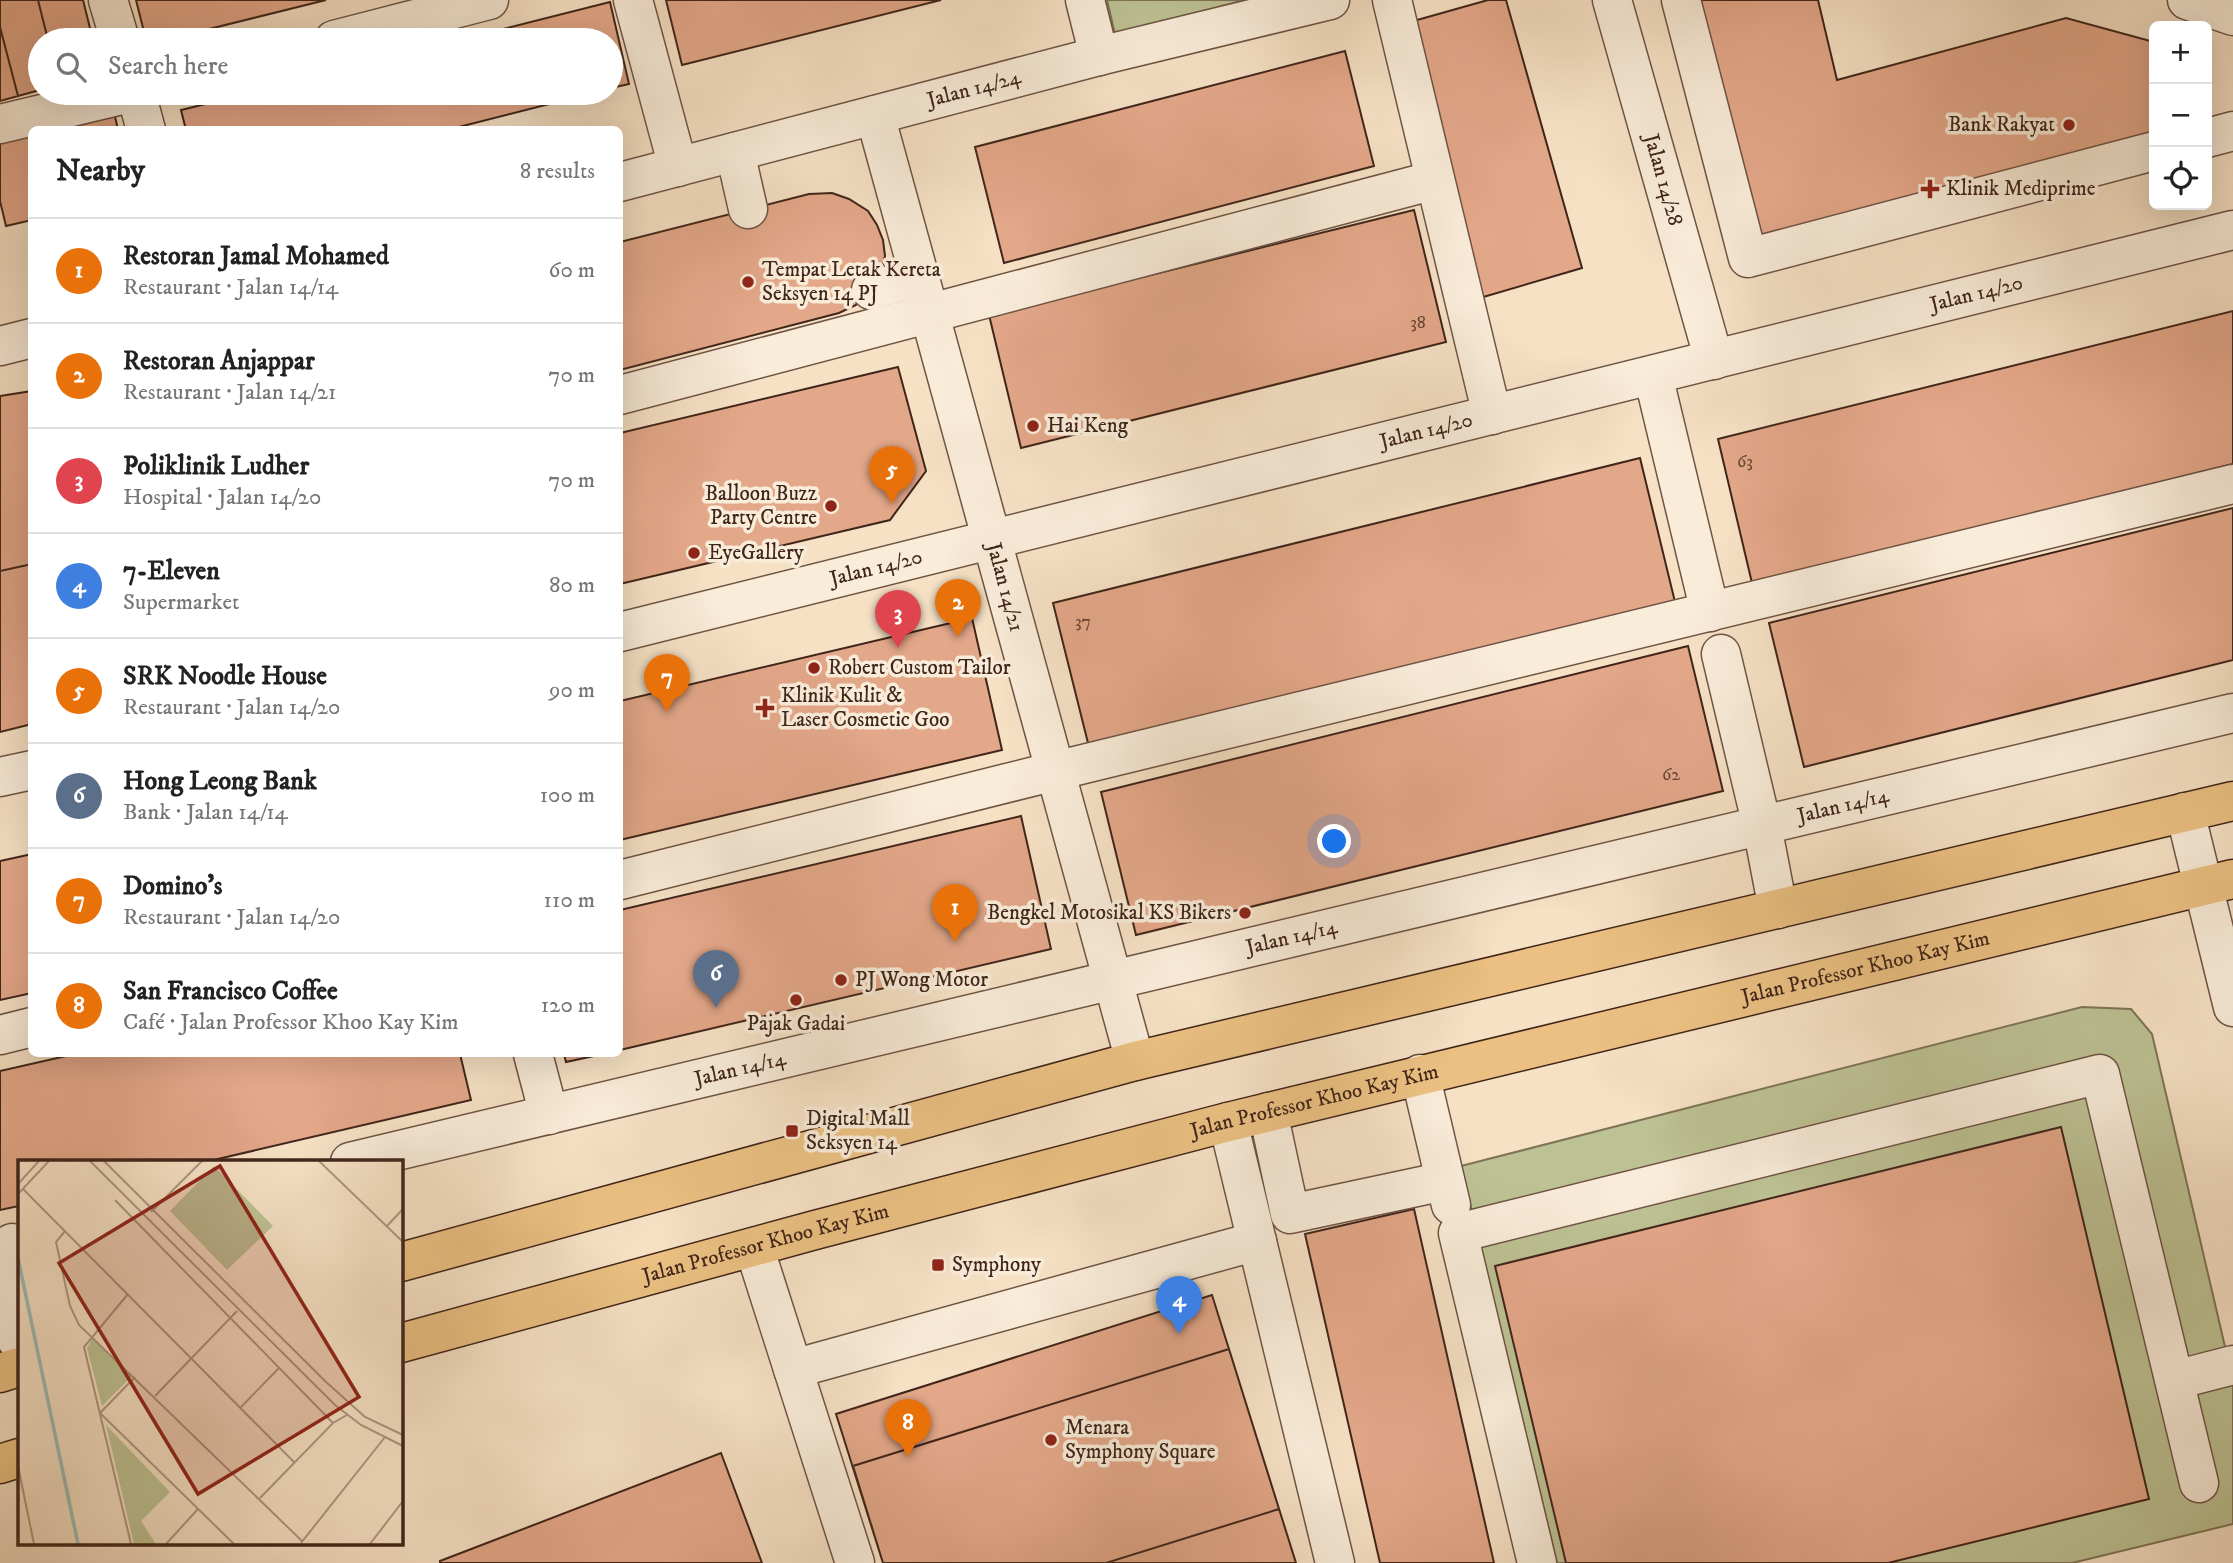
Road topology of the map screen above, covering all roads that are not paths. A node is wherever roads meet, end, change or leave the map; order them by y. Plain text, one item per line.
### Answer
1 (108, 0) edge
2 (489, 0) edge
3 (633, 0) edge
4 (1085, 0) edge
5 (1330, 0) edge
6 (1392, 0) edge
7 (1612, 0) edge
8 (1681, 0) edge
9 (2187, 0) edge
10 (2233, 16) edge
11 (116, 28) edge
12 (380, 28) edge
13 (1099, 56) junction
14 (80, 105) edge
15 (139, 105) edge
16 (875, 115) junction
17 (0, 124) edge
18 (145, 126) edge
19 (2233, 131) edge
20 (2212, 137) edge
21 (735, 152) junction
22 (2149, 152) edge
23 (678, 167) junction
24 (1435, 180) junction
25 (623, 182) edge
26 (748, 209) dead end
27 (2233, 230) edge
28 (871, 290) dead end
29 (924, 295) junction
30 (28, 339) edge
31 (0, 346) edge
32 (1714, 360) junction
33 (1653, 375) junction
34 (623, 394) edge
35 (1492, 415) junction
36 (2233, 484) edge
37 (991, 538) junction
38 (1710, 611) junction
39 (623, 631) edge
40 (1721, 654) dead end
41 (2233, 713) edge
42 (28, 771) edge
43 (1055, 771) junction
44 (0, 778) edge
45 (2233, 801) edge
46 (2185, 812) junction
47 (1762, 826) junction
48 (623, 879) edge
49 (2218, 882) edge
50 (1778, 909) junction
51 (1112, 980) junction
52 (2233, 1007) edge
53 (28, 1028) edge
54 (0, 1035) edge
55 (534, 1057) edge
56 (1135, 1061) junction
57 (1420, 1074) junction
58 (1268, 1112) junction
59 (550, 1115) junction
60 (1228, 1122) junction
61 (359, 1160) edge
62 (1446, 1181) junction
63 (1458, 1233) junction
64 (1256, 1241) junction
65 (10, 1243) edge
66 (754, 1247) junction
67 (402, 1262) edge
68 (18, 1342) edge
69 (402, 1343) edge
70 (2233, 1365) edge
71 (18, 1367) edge
72 (793, 1369) junction
73 (0, 1373) edge
74 (2175, 1380) junction
75 (18, 1458) edge
76 (0, 1464) edge
77 (2200, 1483) dead end
78 (855, 1563) edge
79 (1335, 1563) edge
80 (1537, 1563) edge

1 - 11 street
2 - 12 street
3 - 23 street
4 - 13 street
5 - 13 street, Jalan 14/24
6 - 24 street
7 - 32 street, Jalan 14/28
8 - 22 street
9 - 10 street
13 - 16 street, Jalan 14/24
14 - 17 street
15 - 18 street
16 - 21 street, Jalan 14/24
16 - 29 street, Jalan 14/21
19 - 20 street
21 - 23 street, Jalan 14/24
21 - 26 street
23 - 25 street, Jalan 14/24
24 - 29 street
24 - 35 street
27 - 32 street, Jalan 14/20
28 - 29 street
29 - 34 street
29 - 37 street, Jalan 14/21
30 - 31 street
32 - 33 street, Jalan 14/20
33 - 35 street, Jalan 14/20
33 - 38 street
35 - 37 street, Jalan 14/20
36 - 38 street
37 - 39 street, Jalan 14/20
37 - 43 street, Jalan 14/21
38 - 43 street
40 - 47 street
41 - 47 street, Jalan 14/14
42 - 44 street
43 - 48 street
43 - 51 street, Jalan 14/21
45 - 46 main road
46 - 49 street
46 - 50 main road
47 - 50 street
47 - 51 street, Jalan 14/14
49 - 52 street
49 - 57 main road, Jalan Professor Khoo Kay Kim
50 - 56 main road
51 - 56 street, Jalan 14/21
51 - 59 street, Jalan 14/14
53 - 54 street
55 - 59 street
56 - 67 main road
57 - 58 main road, Jalan Professor Khoo Kay Kim
57 - 62 street
58 - 60 main road, Jalan Professor Khoo Kay Kim
58 - 62 street
59 - 61 street, Jalan 14/14
60 - 64 street
60 - 66 main road, Jalan Professor Khoo Kay Kim
62 - 63 street
63 - 74 street
63 - 80 street
64 - 72 street
64 - 79 street
65 - 68 street
66 - 69 main road, Jalan Professor Khoo Kay Kim
66 - 72 street
70 - 74 street
71 - 73 main road
72 - 78 street
74 - 77 street
75 - 76 main road

